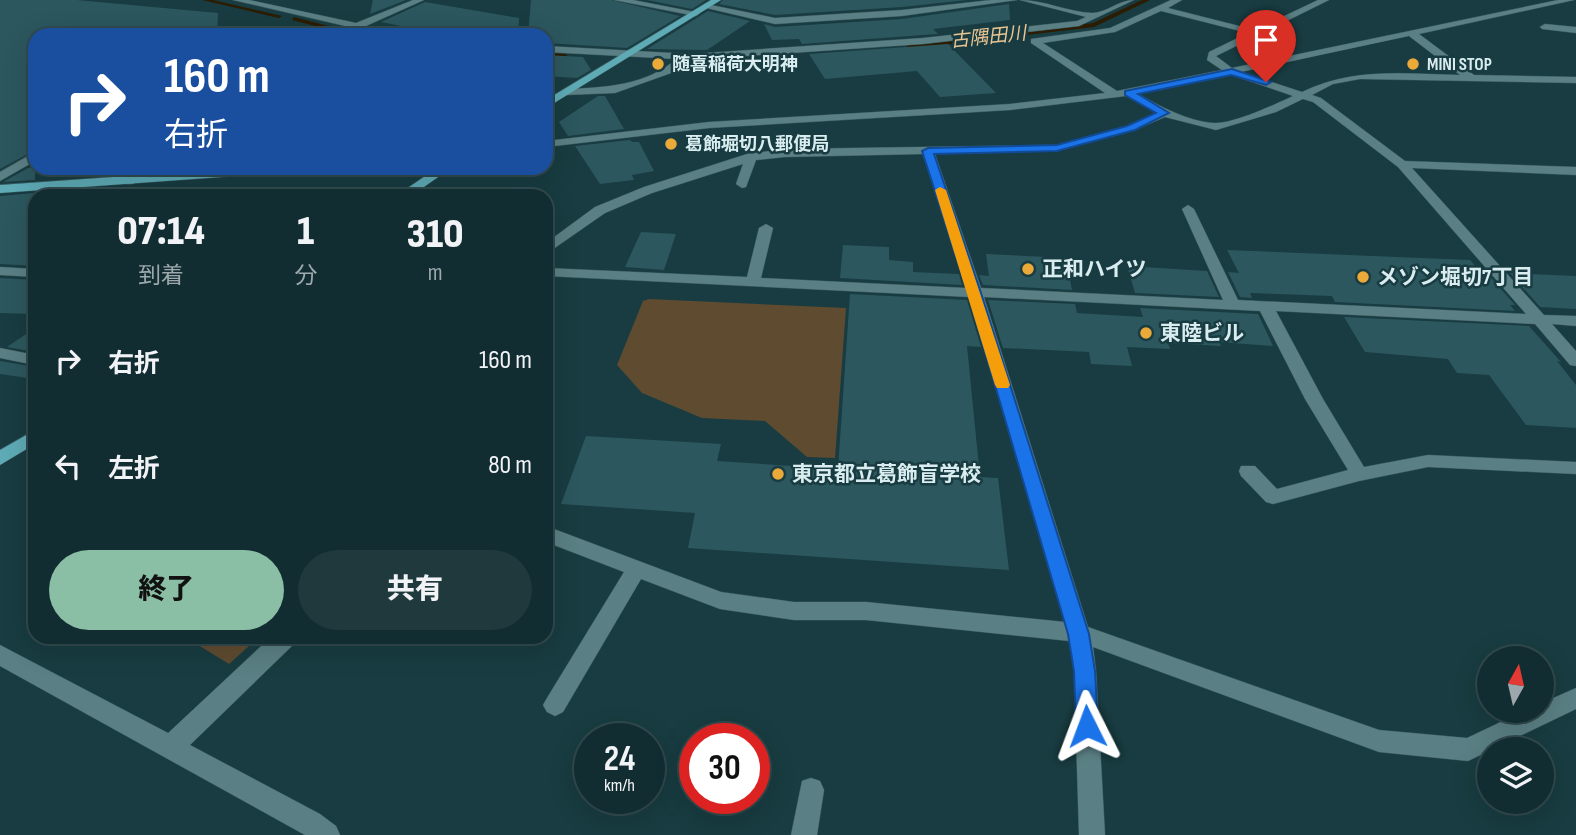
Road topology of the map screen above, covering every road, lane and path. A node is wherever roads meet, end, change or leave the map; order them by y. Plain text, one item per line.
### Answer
1 (237, 0) edge
2 (420, 0) edge
3 (618, 0) edge
4 (717, 0) edge
5 (1013, 0) edge
6 (1024, 0) edge
7 (1130, 0) edge
8 (1178, 0) edge
9 (1325, 0) edge
10 (1568, 0) edge
11 (1576, 5) edge
12 (706, 6) junction
13 (1160, 8) junction
14 (696, 13) junction
15 (1095, 16) junction
16 (357, 26) junction
17 (1545, 27) dead end
18 (366, 28) edge
19 (1576, 30) edge
20 (1256, 33) junction
21 (1410, 33) junction
22 (553, 49) edge
23 (631, 53) junction
24 (685, 56) junction
25 (1232, 72) junction
26 (1471, 78) junction
27 (1576, 80) edge
28 (566, 92) junction
29 (1129, 93) junction
30 (1115, 95) junction
31 (1307, 95) junction
32 (553, 100) edge
33 (1164, 113) junction
34 (553, 143) edge
35 (928, 151) junction
36 (751, 157) junction
37 (28, 160) edge
38 (1402, 164) junction
39 (1575, 171) edge
40 (136, 175) edge
41 (204, 175) edge
42 (434, 175) edge
43 (0, 177) edge
44 (130, 181) junction
45 (743, 184) dead end
46 (0, 189) edge
47 (413, 189) edge
48 (1188, 209) dead end
49 (766, 228) dead end
50 (553, 245) edge
51 (0, 271) edge
52 (28, 272) edge
53 (553, 272) edge
54 (753, 281) junction
55 (975, 293) junction
56 (1233, 305) junction
57 (1266, 307) junction
58 (1538, 320) junction
59 (1576, 321) edge
60 (0, 353) edge
61 (28, 359) edge
62 (1576, 361) edge
63 (28, 441) edge
64 (0, 459) edge
65 (1576, 468) edge
66 (1248, 471) dead end
67 (1359, 474) junction
68 (553, 537) edge
69 (637, 568) junction
70 (1079, 634) junction
71 (279, 644) edge
72 (0, 655) edge
73 (1576, 698) edge
74 (555, 705) dead end
75 (170, 747) junction
76 (811, 790) dead end
77 (327, 835) edge
78 (804, 835) edge
79 (1092, 835) edge

1 - 16 street
2 - 16 street
3 - 14 street
4 - 12 main road
5 - 12 street
6 - 15 street
7 - 15 street
8 - 13 street
9 - 20 street
10 - 11 street
10 - 21 street
12 - 14 main road
13 - 20 street
13 - 30 street
14 - 23 main road
15 - 24 street
16 - 18 street
17 - 19 street
20 - 25 street
21 - 25 street
21 - 26 street
22 - 23 street
23 - 24 street
23 - 28 main road
24 - 28 street
25 - 29 street
25 - 31 street
26 - 27 street
26 - 31 street
28 - 32 main road
29 - 30 street
29 - 33 street
30 - 34 street
31 - 33 street
31 - 38 street
33 - 35 street
35 - 36 street
35 - 55 street
36 - 45 street
36 - 50 street
37 - 43 street
38 - 39 street
38 - 58 street
40 - 44 street
41 - 44 main road
42 - 47 main road
44 - 46 main road
48 - 56 street
49 - 54 street
51 - 52 street
53 - 54 street
54 - 55 street
55 - 56 street
55 - 70 street
56 - 57 street
57 - 58 street
57 - 67 street
58 - 59 street
58 - 62 street
60 - 61 street
63 - 64 main road
65 - 67 street
66 - 67 street
68 - 69 street
69 - 70 street
69 - 74 street
70 - 73 street
70 - 79 street
71 - 75 street
72 - 75 street
75 - 77 street
76 - 78 street

